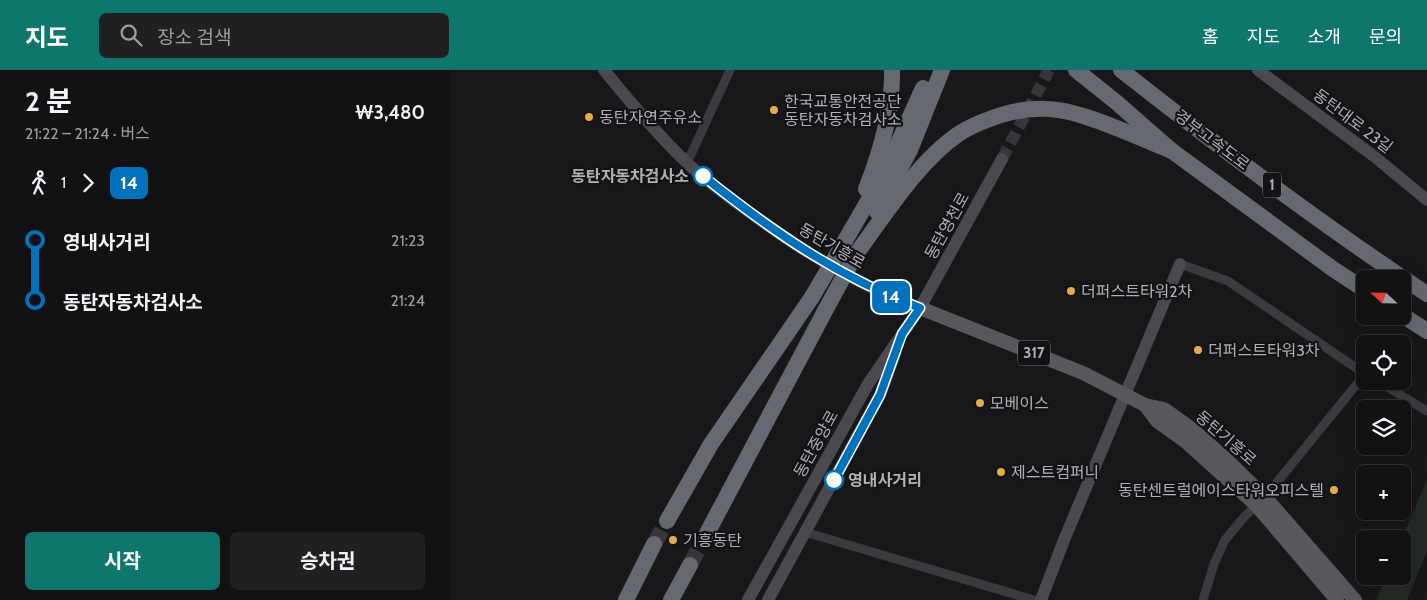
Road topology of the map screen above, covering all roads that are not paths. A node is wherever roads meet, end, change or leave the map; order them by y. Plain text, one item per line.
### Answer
1 (604, 70) edge
2 (730, 70) edge
3 (892, 70) edge
4 (931, 70) edge
5 (942, 70) edge
6 (1076, 70) edge
7 (1121, 70) edge
8 (1258, 70) edge
9 (1172, 151) junction
10 (1002, 159) tunnel mouth
11 (687, 163) junction
12 (1427, 200) edge
13 (849, 250) junction
14 (1180, 264) joint
15 (1356, 284) edge
16 (1427, 294) edge
17 (920, 308) junction
18 (1411, 321) edge
19 (1427, 331) edge
20 (902, 334) junction
21 (1356, 368) edge
22 (1356, 385) edge
23 (1392, 390) edge
24 (1124, 394) junction
25 (1427, 411) edge
26 (1261, 501) junction
27 (666, 521) tunnel mouth
28 (805, 532) junction
29 (704, 539) tunnel mouth
30 (654, 544) tunnel mouth
31 (690, 565) tunnel mouth
32 (626, 600) edge
33 (671, 600) edge
34 (748, 600) edge
35 (768, 600) edge
36 (1034, 600) edge
37 (1042, 600) edge
38 (1203, 600) edge
39 (1337, 600) edge
40 (1355, 600) edge

1 - 11 street, 동탄기흥로 / 317
2 - 11 street
3 - 13 highway
4 - 13 highway
5 - 13 highway
6 - 9 highway, 경부고속도로 / 1
7 - 16 highway, 경부고속도로 / 1
8 - 12 street, 동탄대로 23길
9 - 13 highway
9 - 15 highway, 경부고속도로 / 1
10 - 17 street, 동탄영천로
11 - 17 street, 동탄기흥로 / 317
13 - 27 highway, bridge
13 - 29 highway, bridge
14 - 21 street
14 - 24 street
17 - 20 street, 동탄중앙로
17 - 24 main road, 동탄기흥로 / 317
18 - 19 highway
20 - 28 street
20 - 34 street, 동탄중앙로
22 - 26 street
23 - 25 street
24 - 26 main road, 동탄기흥로 / 317
24 - 37 street
26 - 38 street
26 - 39 main road, 동탄기흥로 / 317
26 - 40 main road, 동탄기흥로 / 317
28 - 35 street
28 - 36 street
30 - 32 highway
31 - 33 highway

